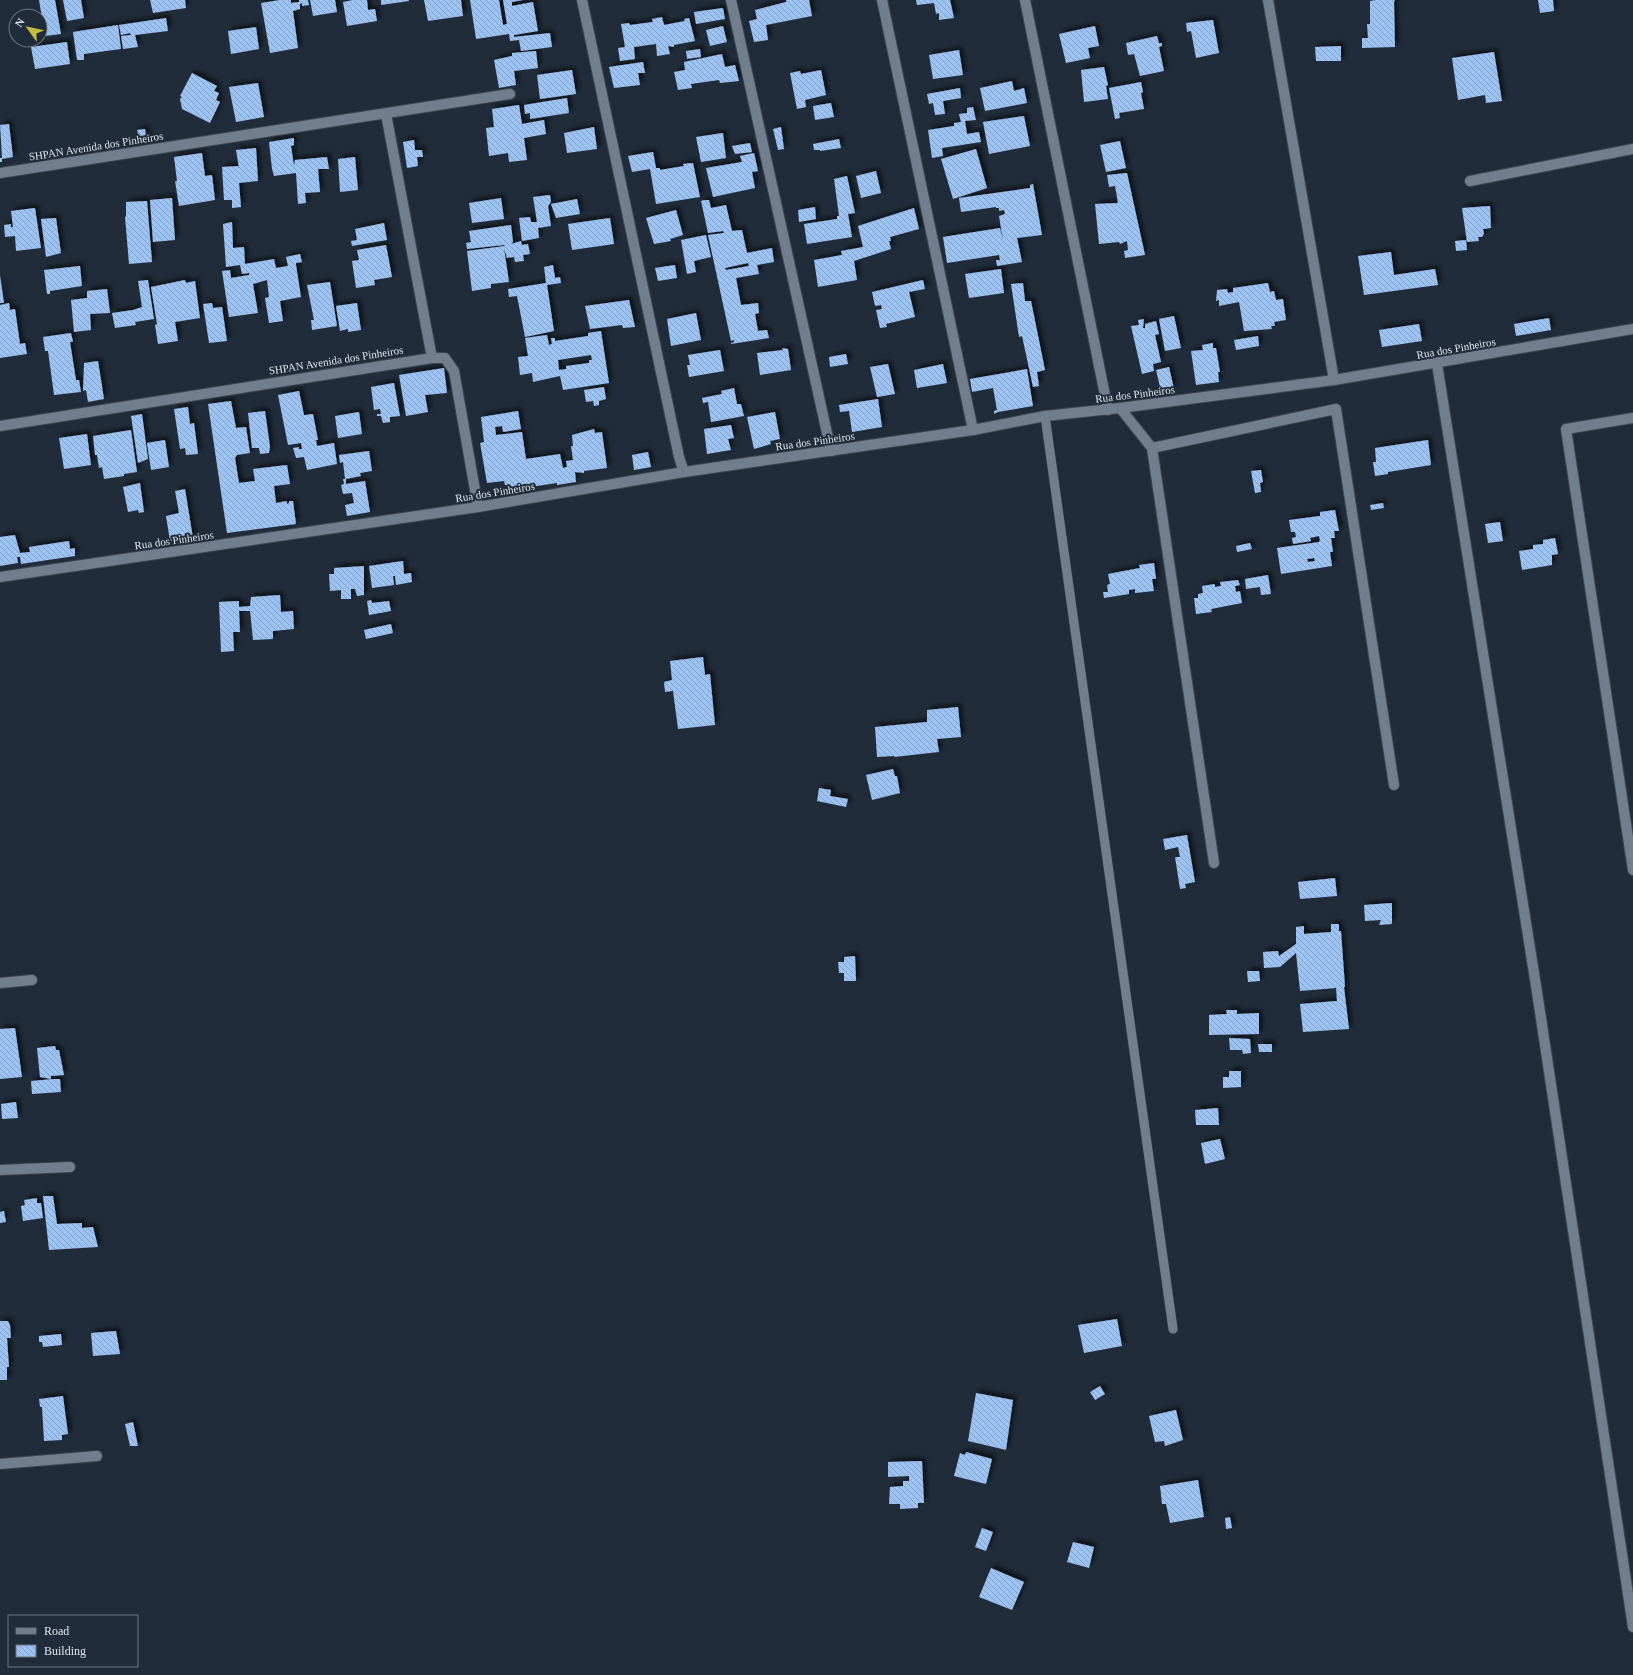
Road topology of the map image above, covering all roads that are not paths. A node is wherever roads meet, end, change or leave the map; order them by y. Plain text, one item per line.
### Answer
1 (582, 0) edge
2 (731, 0) edge
3 (882, 0) edge
4 (1025, 0) edge
5 (1268, 0) edge
6 (510, 94) dead end
7 (386, 114) junction
8 (1633, 149) edge
9 (0, 173) edge
10 (1470, 181) dead end
11 (1633, 329) edge
12 (432, 358) junction
13 (1437, 364) junction
14 (1334, 380) junction
15 (1120, 408) junction
16 (1108, 410) junction
17 (1045, 416) junction
18 (1633, 418) edge
19 (0, 426) edge
20 (973, 430) junction
21 (1152, 448) junction
22 (831, 451) junction
23 (684, 472) junction
24 (478, 507) junction
25 (0, 577) edge
26 (1394, 785) dead end
27 (1214, 863) dead end
28 (1633, 870) edge
29 (32, 980) dead end
30 (0, 983) edge
31 (70, 1167) dead end
32 (0, 1170) edge
33 (1173, 1329) dead end
34 (97, 1456) dead end
35 (0, 1464) edge
36 (1633, 1627) edge

1 - 23 street
2 - 22 street
3 - 20 street
4 - 16 street
5 - 14 street
6 - 7 street, SHPAN Avenida dos Pinheiros
7 - 9 street, SHPAN Avenida dos Pinheiros
7 - 12 street
8 - 10 street
11 - 13 street, Rua dos Pinheiros
12 - 19 street, SHPAN Avenida dos Pinheiros
12 - 24 street
13 - 14 street, Rua dos Pinheiros
13 - 36 street
14 - 15 street, Rua dos Pinheiros
15 - 16 street, Rua dos Pinheiros
15 - 21 street
16 - 17 street, Rua dos Pinheiros
17 - 20 street, Rua dos Pinheiros
17 - 33 lane
18 - 28 street
20 - 22 street, Rua dos Pinheiros
21 - 26 street
21 - 27 street
22 - 23 street, Rua dos Pinheiros
23 - 24 street, Rua dos Pinheiros
24 - 25 street, Rua dos Pinheiros
29 - 30 street
31 - 32 street
34 - 35 street

